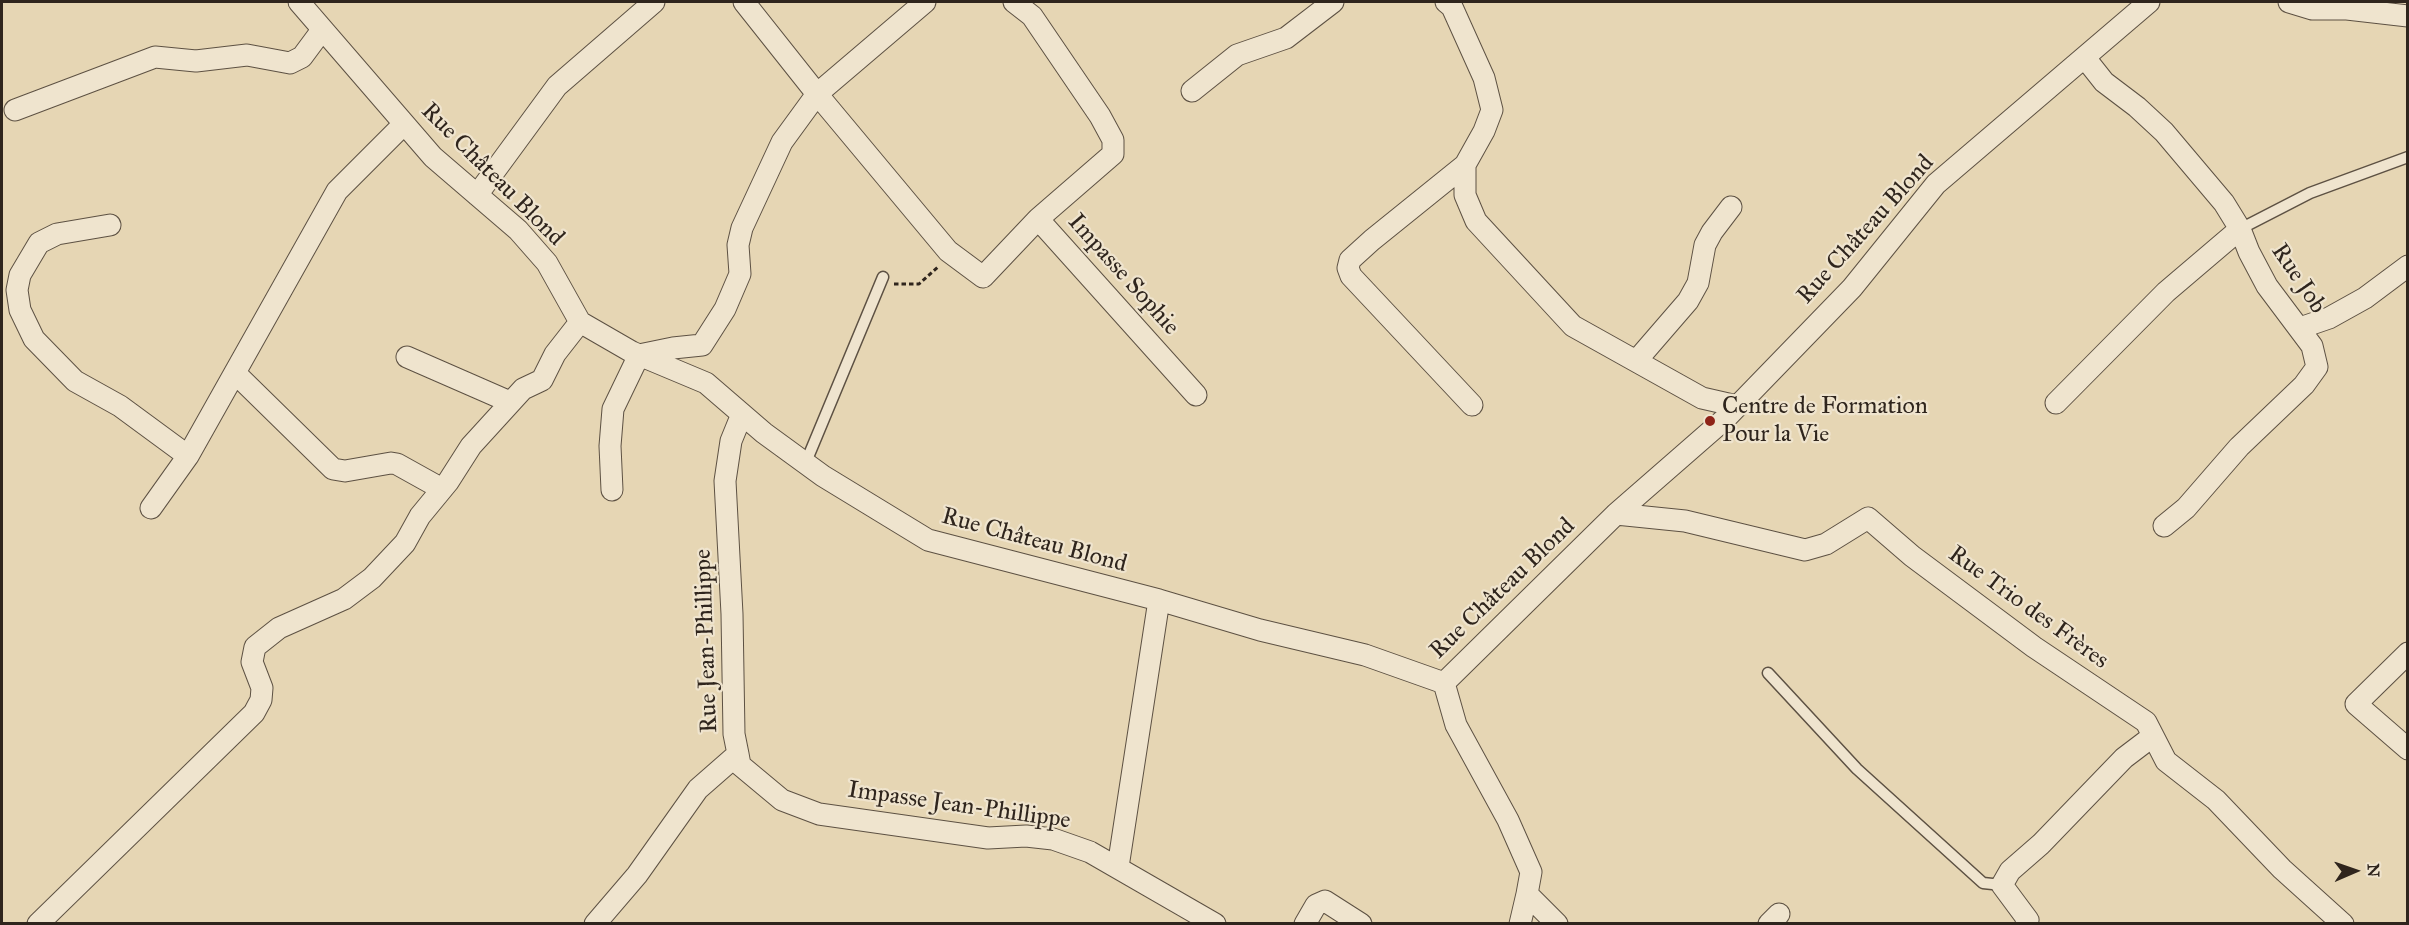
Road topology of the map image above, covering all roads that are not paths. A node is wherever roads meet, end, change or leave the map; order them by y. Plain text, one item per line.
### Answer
1 (299, 2) edge
2 (654, 2) edge
3 (744, 2) edge
4 (925, 2) edge
5 (1014, 2) edge
6 (1333, 2) edge
7 (1446, 2) edge
8 (2149, 2) edge
9 (2289, 2) edge
10 (2408, 16) edge
11 (322, 30) junction
12 (2085, 58) junction
13 (1192, 92) dead end
14 (817, 94) junction
15 (15, 110) dead end
16 (404, 124) junction
17 (2408, 157) edge
18 (1466, 165) junction
19 (477, 195) junction
20 (1731, 207) dead end
21 (1038, 219) junction
22 (110, 225) dead end
23 (2240, 229) junction
24 (2408, 267) edge
25 (881, 280) road end
26 (580, 322) junction
27 (2300, 328) junction
28 (639, 355) junction
29 (407, 357) dead end
30 (1637, 360) junction
31 (235, 373) junction
32 (1196, 395) dead end
33 (510, 402) junction
34 (2056, 403) dead end
35 (1472, 405) dead end
36 (1737, 406) junction
37 (742, 414) junction
38 (188, 456) junction
39 (806, 462) junction
40 (442, 489) junction
41 (612, 490) dead end
42 (151, 508) dead end
43 (1616, 514) junction
44 (2164, 526) dead end
45 (1159, 600) junction
46 (2408, 652) edge
47 (1768, 673) dead end
48 (1444, 683) junction
49 (2153, 736) junction
50 (2408, 749) edge
51 (738, 754) junction
52 (1118, 867) junction
53 (2002, 885) junction
54 (1527, 894) junction
55 (1209, 922) edge
56 (38, 924) edge
57 (595, 924) edge
58 (1305, 924) edge
59 (1361, 924) edge
60 (1520, 924) edge
61 (1557, 924) edge
62 (2026, 924) edge
63 (2343, 924) edge

1 - 11 street, Rue Château Blond
2 - 19 street
3 - 14 street, Impasse Sophie
4 - 14 street
5 - 21 street
6 - 13 street
7 - 18 street
8 - 12 street, Rue Château Blond
9 - 10 street
11 - 15 street
11 - 16 street, Rue Château Blond
12 - 23 street, Rue Job
12 - 36 street, Rue Château Blond
14 - 21 street, Impasse Sophie
14 - 28 street
16 - 19 street, Rue Château Blond
16 - 31 street
17 - 23 lane
18 - 30 street
18 - 35 street
19 - 26 street, Rue Château Blond
20 - 30 street
21 - 32 street, Impasse Sophie
22 - 38 street
23 - 27 street, Rue Job
23 - 34 street
24 - 27 street
25 - 39 lane
26 - 28 street, Rue Château Blond
26 - 33 street
27 - 44 street, Rue Job
28 - 37 street, Rue Château Blond
28 - 41 street
29 - 33 street
30 - 36 street
31 - 38 street
31 - 40 street
33 - 40 street
36 - 43 street, Rue Château Blond
37 - 39 street, Rue Château Blond
37 - 51 street, Rue Jean-Phillippe
38 - 42 street
39 - 45 street, Rue Château Blond
40 - 56 street
43 - 48 street, Rue Château Blond
43 - 49 street, Rue Trio des Frères
45 - 48 street, Rue Château Blond
45 - 52 street
46 - 50 street
47 - 53 lane
48 - 54 street
49 - 53 street
49 - 63 street, Rue Trio des Frères
51 - 52 street, Impasse Jean-Phillippe
51 - 57 street, Rue Jean-Phillippe
52 - 55 street, Impasse Jean-Phillippe
53 - 62 street
54 - 60 street
54 - 61 street
58 - 59 street

